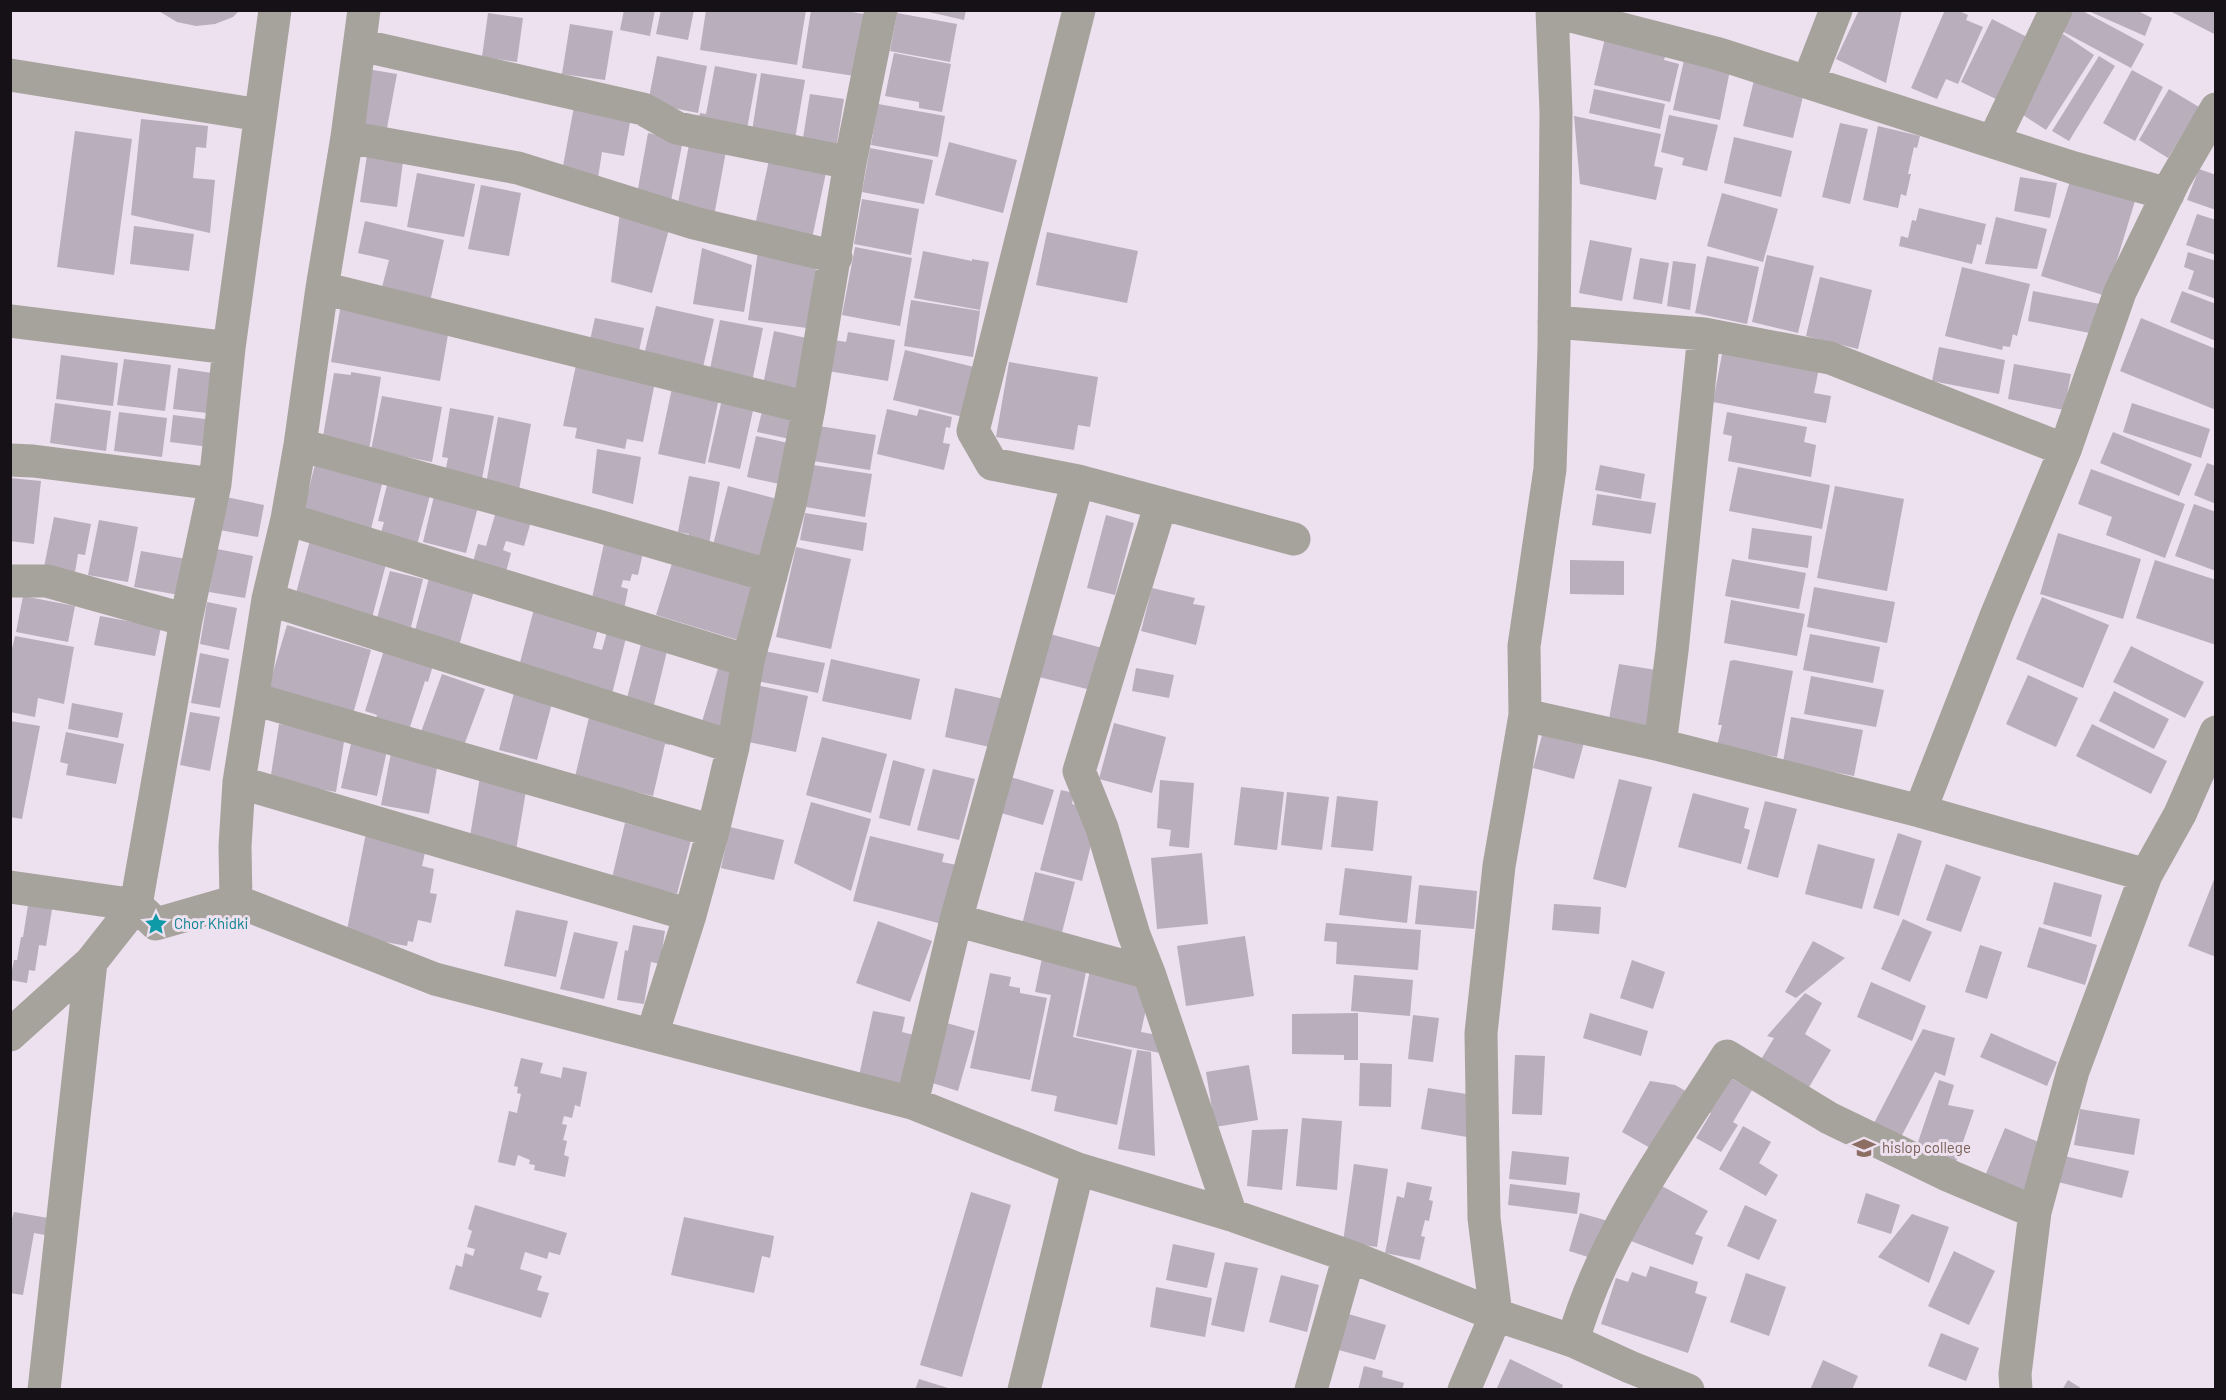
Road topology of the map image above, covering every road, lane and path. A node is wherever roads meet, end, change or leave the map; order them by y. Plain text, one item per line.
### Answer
1 (275, 10) edge
2 (364, 10) edge
3 (881, 10) edge
4 (1079, 10) edge
5 (1836, 10) edge
6 (2055, 10) edge
7 (1552, 11) edge
8 (360, 45) junction
9 (10, 75) edge
10 (1808, 82) junction
11 (2216, 110) edge
12 (260, 115) junction
13 (347, 136) junction
14 (1993, 142) junction
15 (850, 163) junction
16 (2168, 194) junction
17 (836, 257) junction
18 (322, 288) junction
19 (10, 321) edge
20 (1554, 322) junction
21 (1704, 334) junction
22 (229, 348) junction
23 (809, 408) junction
24 (300, 445) junction
25 (2065, 450) junction
26 (10, 460) edge
27 (1078, 481) junction
28 (215, 484) junction
29 (1161, 503) junction
30 (287, 519) junction
31 (1294, 539) dead end
32 (771, 576) junction
33 (10, 581) edge
34 (268, 599) junction
35 (186, 620) junction
36 (748, 661) junction
37 (254, 699) junction
38 (1525, 716) junction
39 (2216, 732) edge
40 (1660, 745) junction
41 (733, 747) junction
42 (239, 782) junction
43 (1920, 811) junction
44 (713, 831) junction
45 (2146, 875) junction
46 (10, 887) edge
47 (236, 901) junction
48 (136, 904) junction
49 (690, 915) junction
50 (956, 920) junction
51 (91, 962) junction
52 (1149, 973) junction
53 (10, 1035) edge
54 (652, 1035) junction
55 (912, 1103) junction
56 (1078, 1169) junction
57 (2035, 1212) junction
58 (1231, 1215) junction
59 (1349, 1256) junction
60 (1496, 1315) junction
61 (1572, 1341) junction
62 (49, 1387) edge
63 (1024, 1389) edge
64 (1311, 1389) edge
65 (1464, 1389) edge
66 (1688, 1389) edge
67 (2016, 1389) edge

1 - 12 street
2 - 8 street
3 - 15 street
4 - 27 street
5 - 10 street
6 - 14 street
7 - 10 street
7 - 20 street
8 - 13 street
8 - 15 street
9 - 12 street
10 - 14 street
11 - 16 street
12 - 22 street
13 - 17 street
13 - 18 street
14 - 16 street
15 - 17 street
16 - 25 street
17 - 23 street
18 - 23 street
18 - 24 street
19 - 22 street
20 - 21 street
20 - 38 street
21 - 25 street
21 - 40 street
22 - 28 street
23 - 32 street
24 - 30 street
24 - 32 street
25 - 43 street
26 - 28 street
27 - 29 street
27 - 50 street
28 - 35 street
29 - 31 street
29 - 52 street
30 - 34 street
30 - 36 street
32 - 36 street
33 - 35 street
34 - 37 street
34 - 41 street
35 - 48 street
36 - 41 street
37 - 42 street
37 - 44 street
38 - 40 street
38 - 60 street
39 - 45 street
40 - 43 street
41 - 44 street
42 - 47 street
42 - 49 street
43 - 45 street
44 - 49 street
45 - 57 street
46 - 48 street
47 - 48 street
47 - 54 street
48 - 51 street
49 - 54 street
50 - 52 street
50 - 55 street
51 - 53 street
51 - 62 street
52 - 58 street
54 - 55 street
55 - 56 street
56 - 58 street
56 - 63 street
57 - 61 street
57 - 67 street
58 - 59 street
59 - 60 street
59 - 64 street
60 - 61 street
60 - 65 street
61 - 66 street

